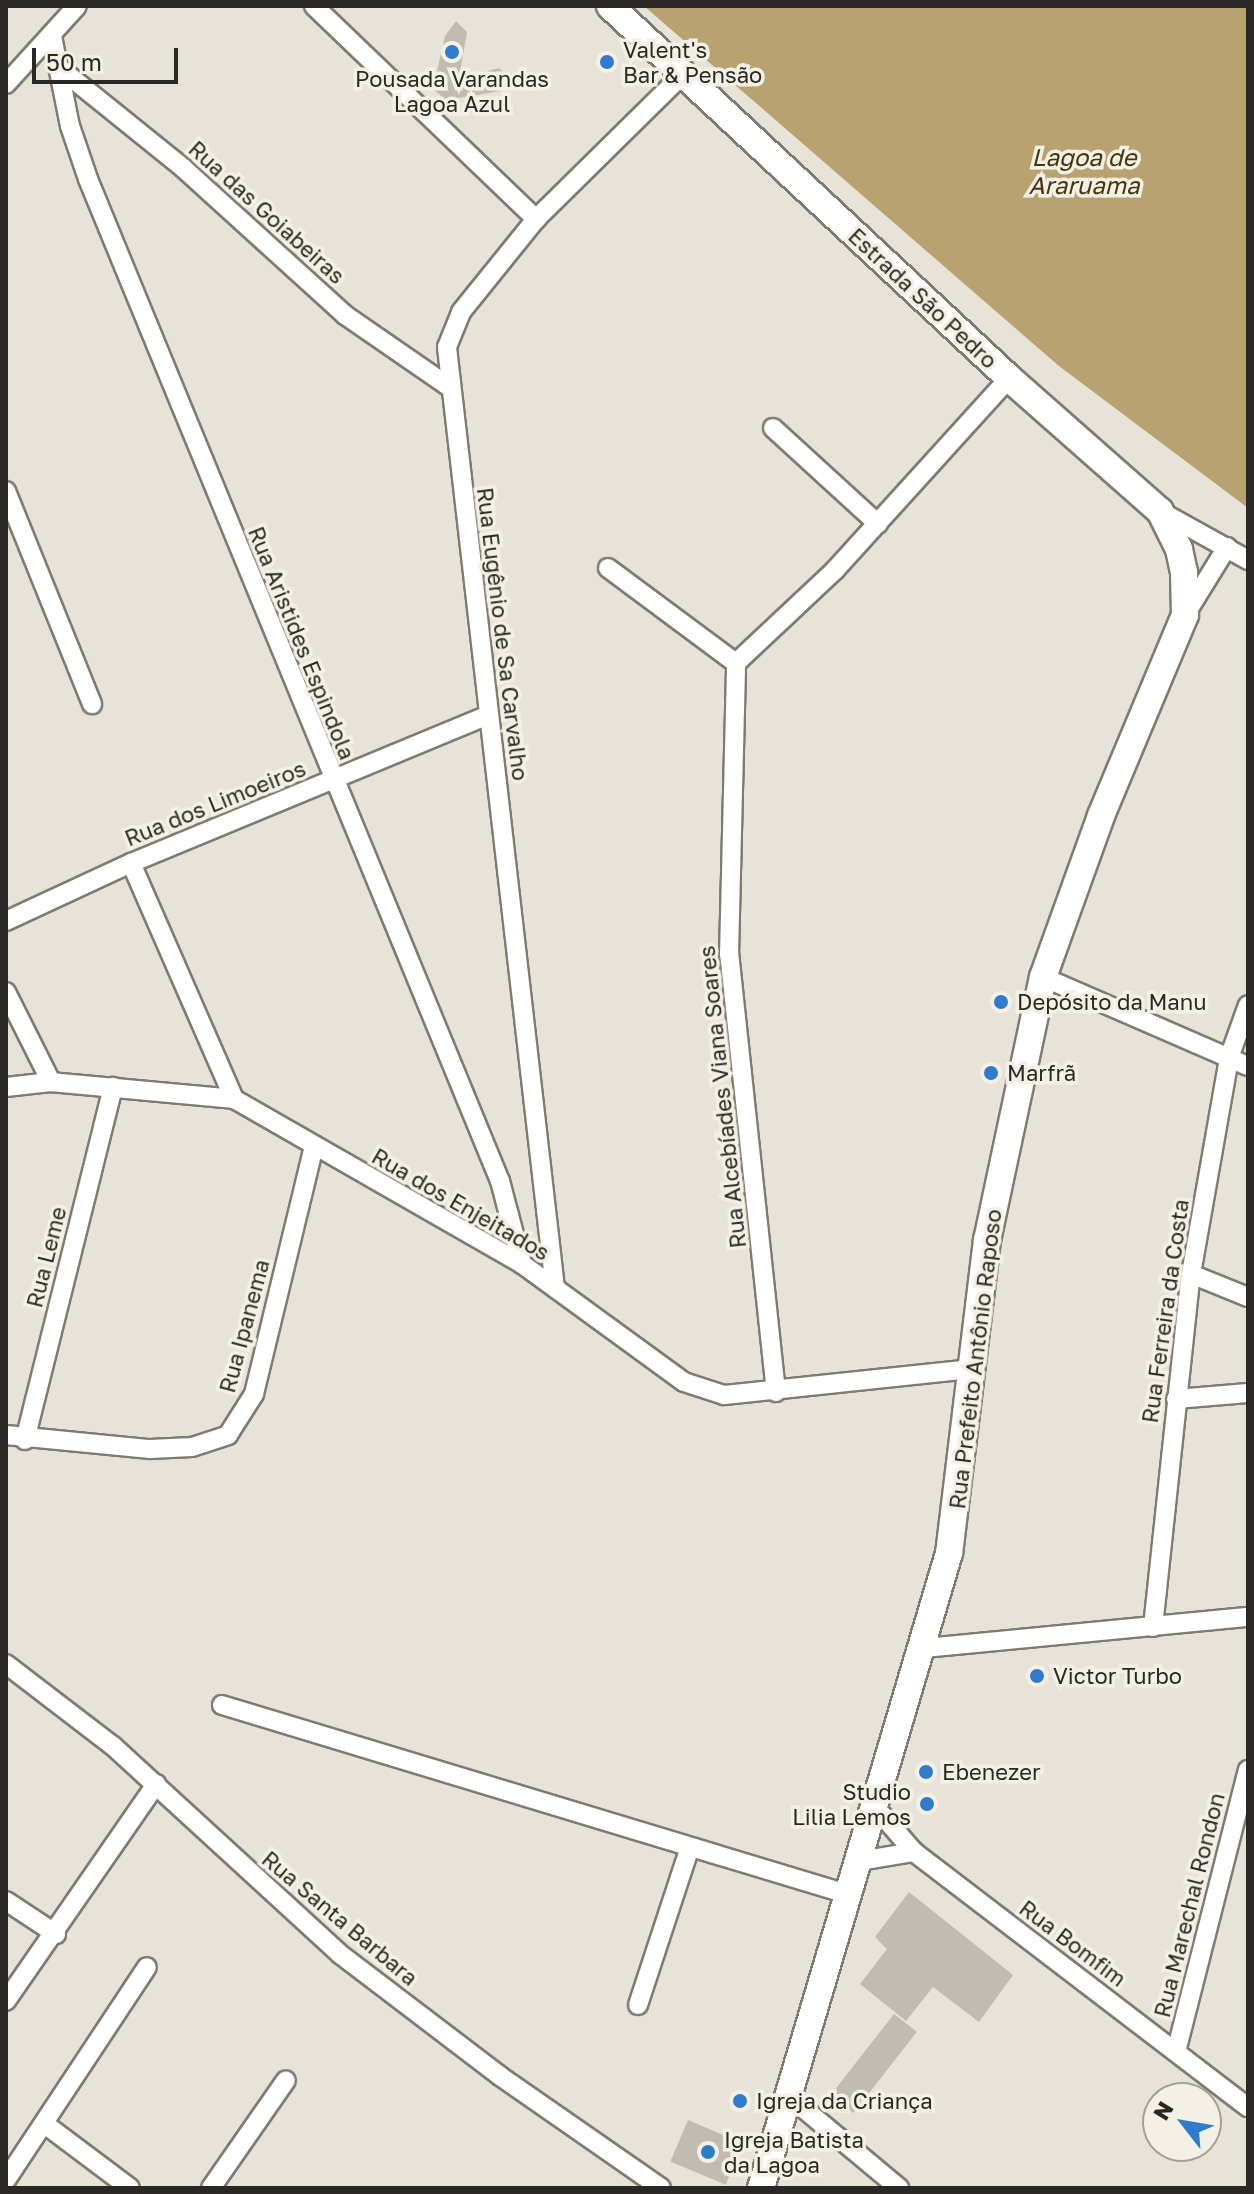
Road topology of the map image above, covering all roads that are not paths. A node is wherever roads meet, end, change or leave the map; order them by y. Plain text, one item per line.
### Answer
1 (77, 6) edge
2 (314, 6) edge
3 (610, 6) edge
4 (52, 36) junction
5 (58, 67) junction
6 (683, 74) junction
7 (6, 84) edge
8 (536, 219) junction
9 (1009, 378) junction
10 (448, 386) junction
11 (773, 428) dead end
12 (6, 491) edge
13 (1160, 511) junction
14 (878, 524) junction
15 (1227, 547) junction
16 (1248, 560) edge
17 (608, 568) dead end
18 (1185, 615) junction
19 (736, 663) junction
20 (92, 704) dead end
21 (489, 715) junction
22 (332, 781) junction
23 (131, 863) junction
24 (6, 921) edge
25 (1043, 977) junction
26 (6, 992) edge
27 (1248, 1005) edge
28 (1229, 1058) junction
29 (1248, 1066) edge
30 (51, 1082) junction
31 (6, 1087) edge
32 (113, 1087) junction
33 (234, 1099) junction
34 (314, 1146) junction
35 (522, 1264) junction
36 (1191, 1274) junction
37 (555, 1288) junction
38 (1248, 1297) edge
39 (971, 1369) junction
40 (776, 1392) junction
41 (1248, 1393) edge
42 (1176, 1399) junction
43 (6, 1435) edge
44 (25, 1440) junction
45 (1248, 1617) edge
46 (1153, 1627) junction
47 (925, 1648) junction
48 (6, 1664) edge
49 (222, 1705) dead end
50 (1248, 1770) edge
51 (156, 1784) junction
52 (876, 1808) junction
53 (690, 1847) junction
54 (914, 1852) junction
55 (860, 1861) junction
56 (850, 1895) junction
57 (6, 1901) edge
58 (56, 1934) junction
59 (147, 1967) dead end
60 (6, 2001) edge
61 (638, 2005) dead end
62 (1176, 2052) junction
63 (286, 2080) dead end
64 (791, 2098) junction
65 (1248, 2107) edge
66 (46, 2125) junction
67 (6, 2180) edge
68 (130, 2188) edge
69 (211, 2188) edge
70 (661, 2188) edge
71 (761, 2188) edge
72 (899, 2188) edge

1 - 4 street
2 - 8 street
3 - 6 street, Estrada São Pedro
4 - 5 street, Rua Aristides Espindola
4 - 7 street
5 - 10 street, Rua das Goiabeiras
5 - 22 street, Rua Aristides Espindola
6 - 8 street, Rua Eugênio de Sa Carvalho
6 - 9 street, Estrada São Pedro
8 - 10 street, Rua Eugênio de Sa Carvalho
9 - 13 street, Estrada São Pedro
9 - 14 street
10 - 21 street, Rua Eugênio de Sa Carvalho
11 - 14 street
12 - 20 street
13 - 15 street
13 - 18 street, Estrada São Pedro
14 - 19 street
15 - 16 street
15 - 18 street, Rua Prefeito Antônio Raposo
17 - 19 street
18 - 25 street, Rua Prefeito Antônio Raposo
19 - 40 street, Rua Alcebíades Viana Soares
21 - 22 street, Rua dos Limoeiros
21 - 37 street, Rua Eugênio de Sa Carvalho
22 - 23 street, Rua dos Limoeiros
22 - 35 street, Rua Aristides Espindola
23 - 24 street, Rua dos Limoeiros
23 - 33 street
25 - 28 street
25 - 39 street, Rua Prefeito Antônio Raposo
26 - 30 street
27 - 28 street, Rua Ferreira da Costa
28 - 29 street
28 - 36 street, Rua Ferreira da Costa
30 - 31 street, Rua dos Enjeitados
30 - 32 street, Rua dos Enjeitados
32 - 33 street, Rua dos Enjeitados
32 - 44 street, Rua Leme
33 - 34 street, Rua dos Enjeitados
34 - 35 street, Rua dos Enjeitados
34 - 44 street, Rua Ipanema
35 - 37 street, Rua dos Enjeitados
36 - 38 street
36 - 42 street, Rua Ferreira da Costa
37 - 40 street, Rua dos Enjeitados
39 - 40 street, Rua dos Enjeitados
39 - 47 street, Rua Prefeito Antônio Raposo
41 - 42 street
42 - 46 street, Rua Ferreira da Costa
43 - 44 street, Rua Ipanema
45 - 46 street
46 - 47 street
47 - 52 street, Rua Prefeito Antônio Raposo
48 - 51 street, Rua Santa Barbara
49 - 53 street
50 - 62 street, Rua Marechal Rondon
51 - 58 street
51 - 70 street, Rua Santa Barbara
52 - 54 street, Rua Bomfim
52 - 55 street, Rua Prefeito Antônio Raposo
53 - 56 street
53 - 61 street
54 - 55 street
54 - 62 street, Rua Bomfim
55 - 56 street, Rua Prefeito Antônio Raposo
56 - 64 street, Rua Prefeito Antônio Raposo
57 - 58 street
58 - 60 street
59 - 66 street
62 - 65 street, Rua Bomfim
63 - 69 street
64 - 71 street, Rua Prefeito Antônio Raposo
64 - 72 street
66 - 67 street
66 - 68 street

